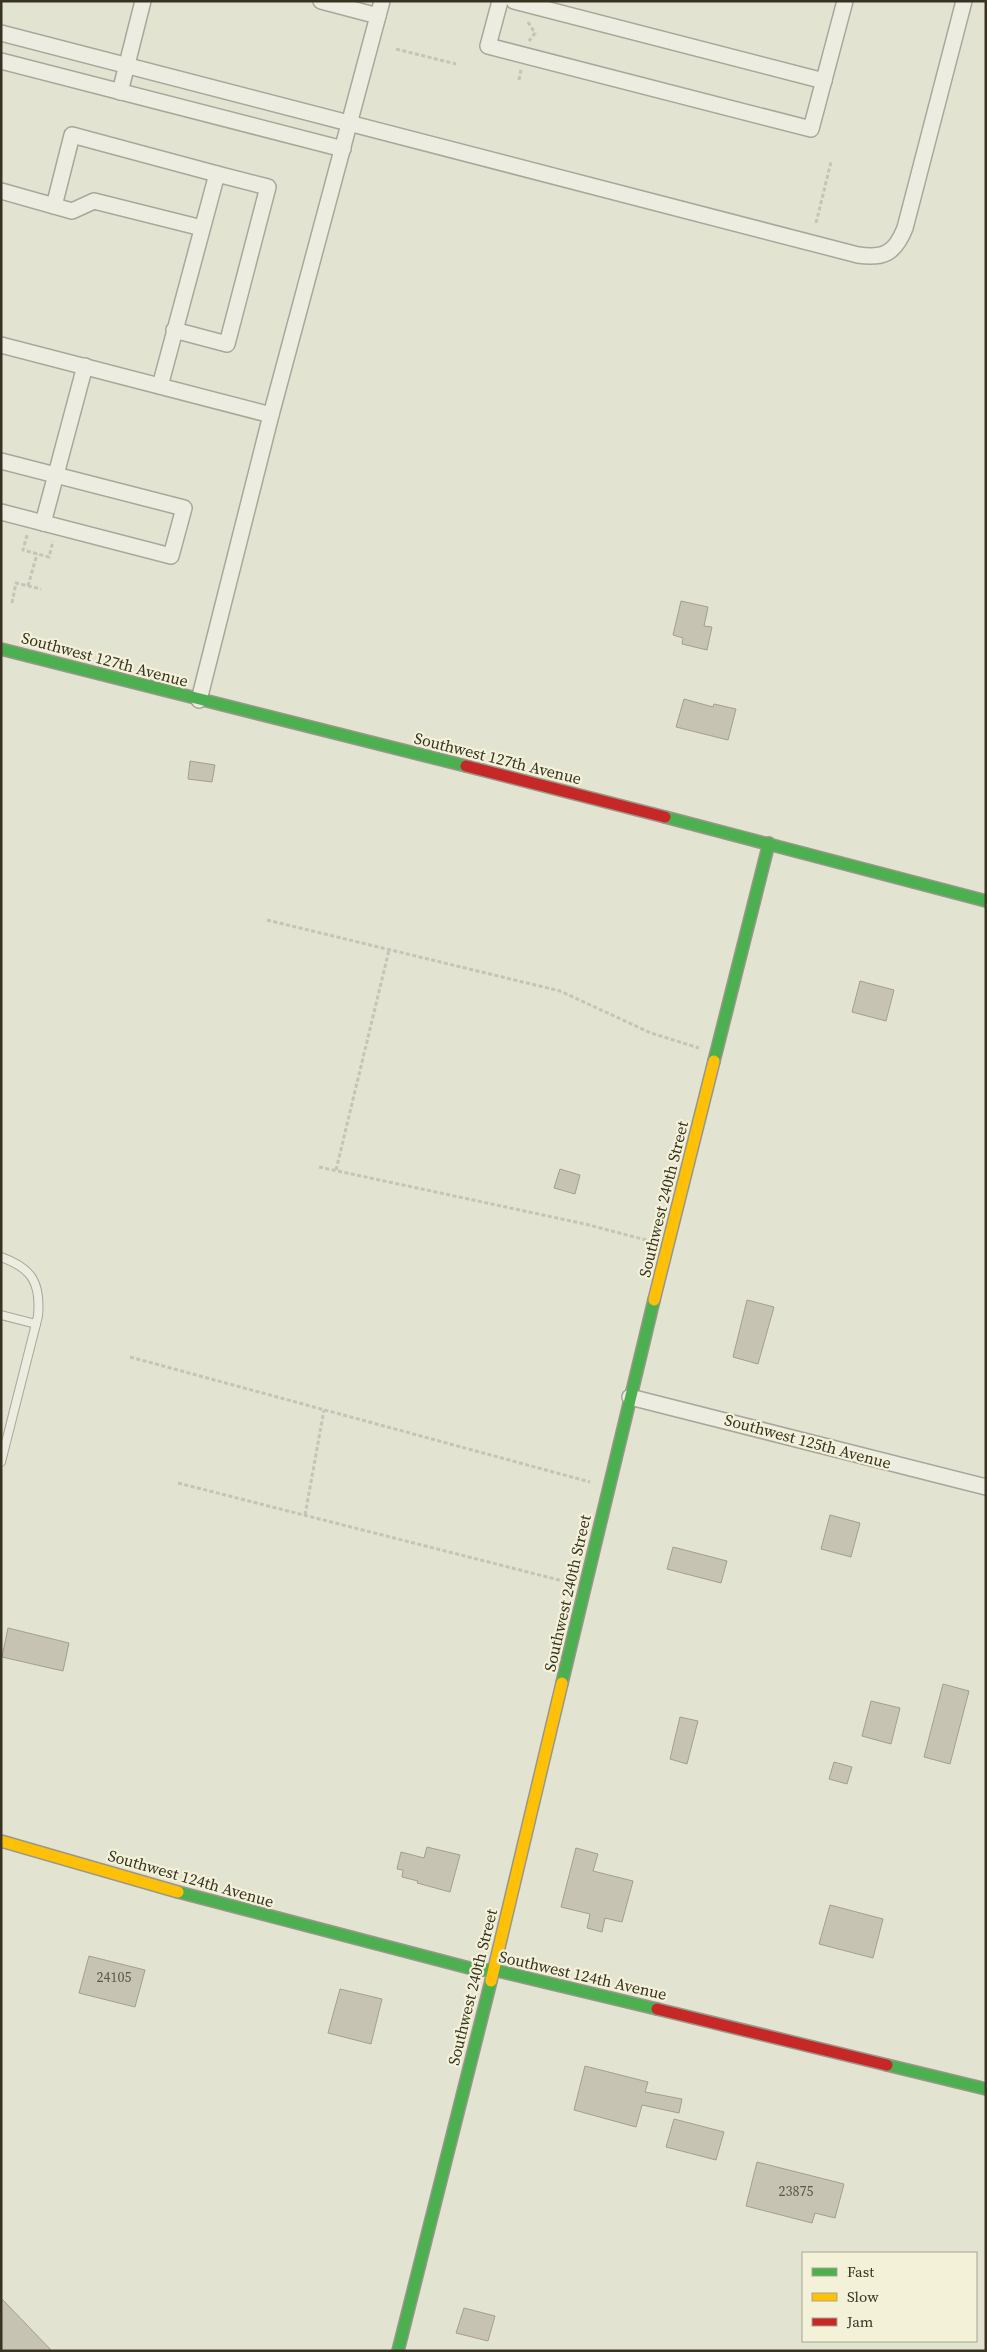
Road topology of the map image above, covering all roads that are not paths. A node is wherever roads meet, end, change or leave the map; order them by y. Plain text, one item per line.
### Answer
1 (143, 1) edge
2 (321, 1) edge
3 (500, 1) edge
4 (514, 1) edge
5 (845, 1) edge
6 (964, 1) edge
7 (552, 6) edge
8 (380, 9) edge
9 (1, 33) edge
10 (1, 61) edge
11 (127, 66) junction
12 (824, 81) junction
13 (120, 92) junction
14 (351, 123) junction
15 (343, 149) junction
16 (217, 174) junction
17 (1, 191) edge
18 (54, 206) junction
19 (202, 228) junction
20 (174, 330) junction
21 (1, 345) edge
22 (85, 366) junction
23 (160, 386) junction
24 (272, 415) junction
25 (1, 461) edge
26 (56, 475) junction
27 (1, 512) edge
28 (43, 523) junction
29 (1, 649) edge
30 (199, 700) junction
31 (769, 843) junction
32 (986, 900) edge
33 (1, 1257) edge
34 (1, 1316) edge
35 (36, 1324) junction
36 (630, 1397) junction
37 (1, 1462) edge
38 (986, 1487) edge
39 (1, 1841) edge
40 (494, 1970) junction
41 (986, 2088) edge
42 (398, 2351) edge

1 - 11 street
2 - 8 street
3 - 12 street
4 - 7 street
5 - 12 street
6 - 14 street
7 - 12 street
8 - 14 street
9 - 11 street
10 - 13 street
11 - 13 street
11 - 14 street
13 - 15 street
14 - 15 street
15 - 24 street
16 - 18 street
16 - 19 street
16 - 20 street
17 - 18 street
18 - 19 street
19 - 20 street
20 - 23 street
21 - 22 street
22 - 23 street
22 - 26 street
23 - 24 street
24 - 30 street
25 - 26 street
26 - 28 street
26 - 28 street
27 - 28 street
29 - 30 street, Southwest 127th Avenue
30 - 31 street, Southwest 127th Avenue
31 - 32 street, Southwest 127th Avenue
31 - 36 street, Southwest 240th Street
33 - 35 lane
34 - 35 lane
35 - 37 lane
36 - 38 street, Southwest 125th Avenue
36 - 40 street, Southwest 240th Street
39 - 40 street, Southwest 124th Avenue
40 - 41 street, Southwest 124th Avenue
40 - 42 street, Southwest 240th Street

